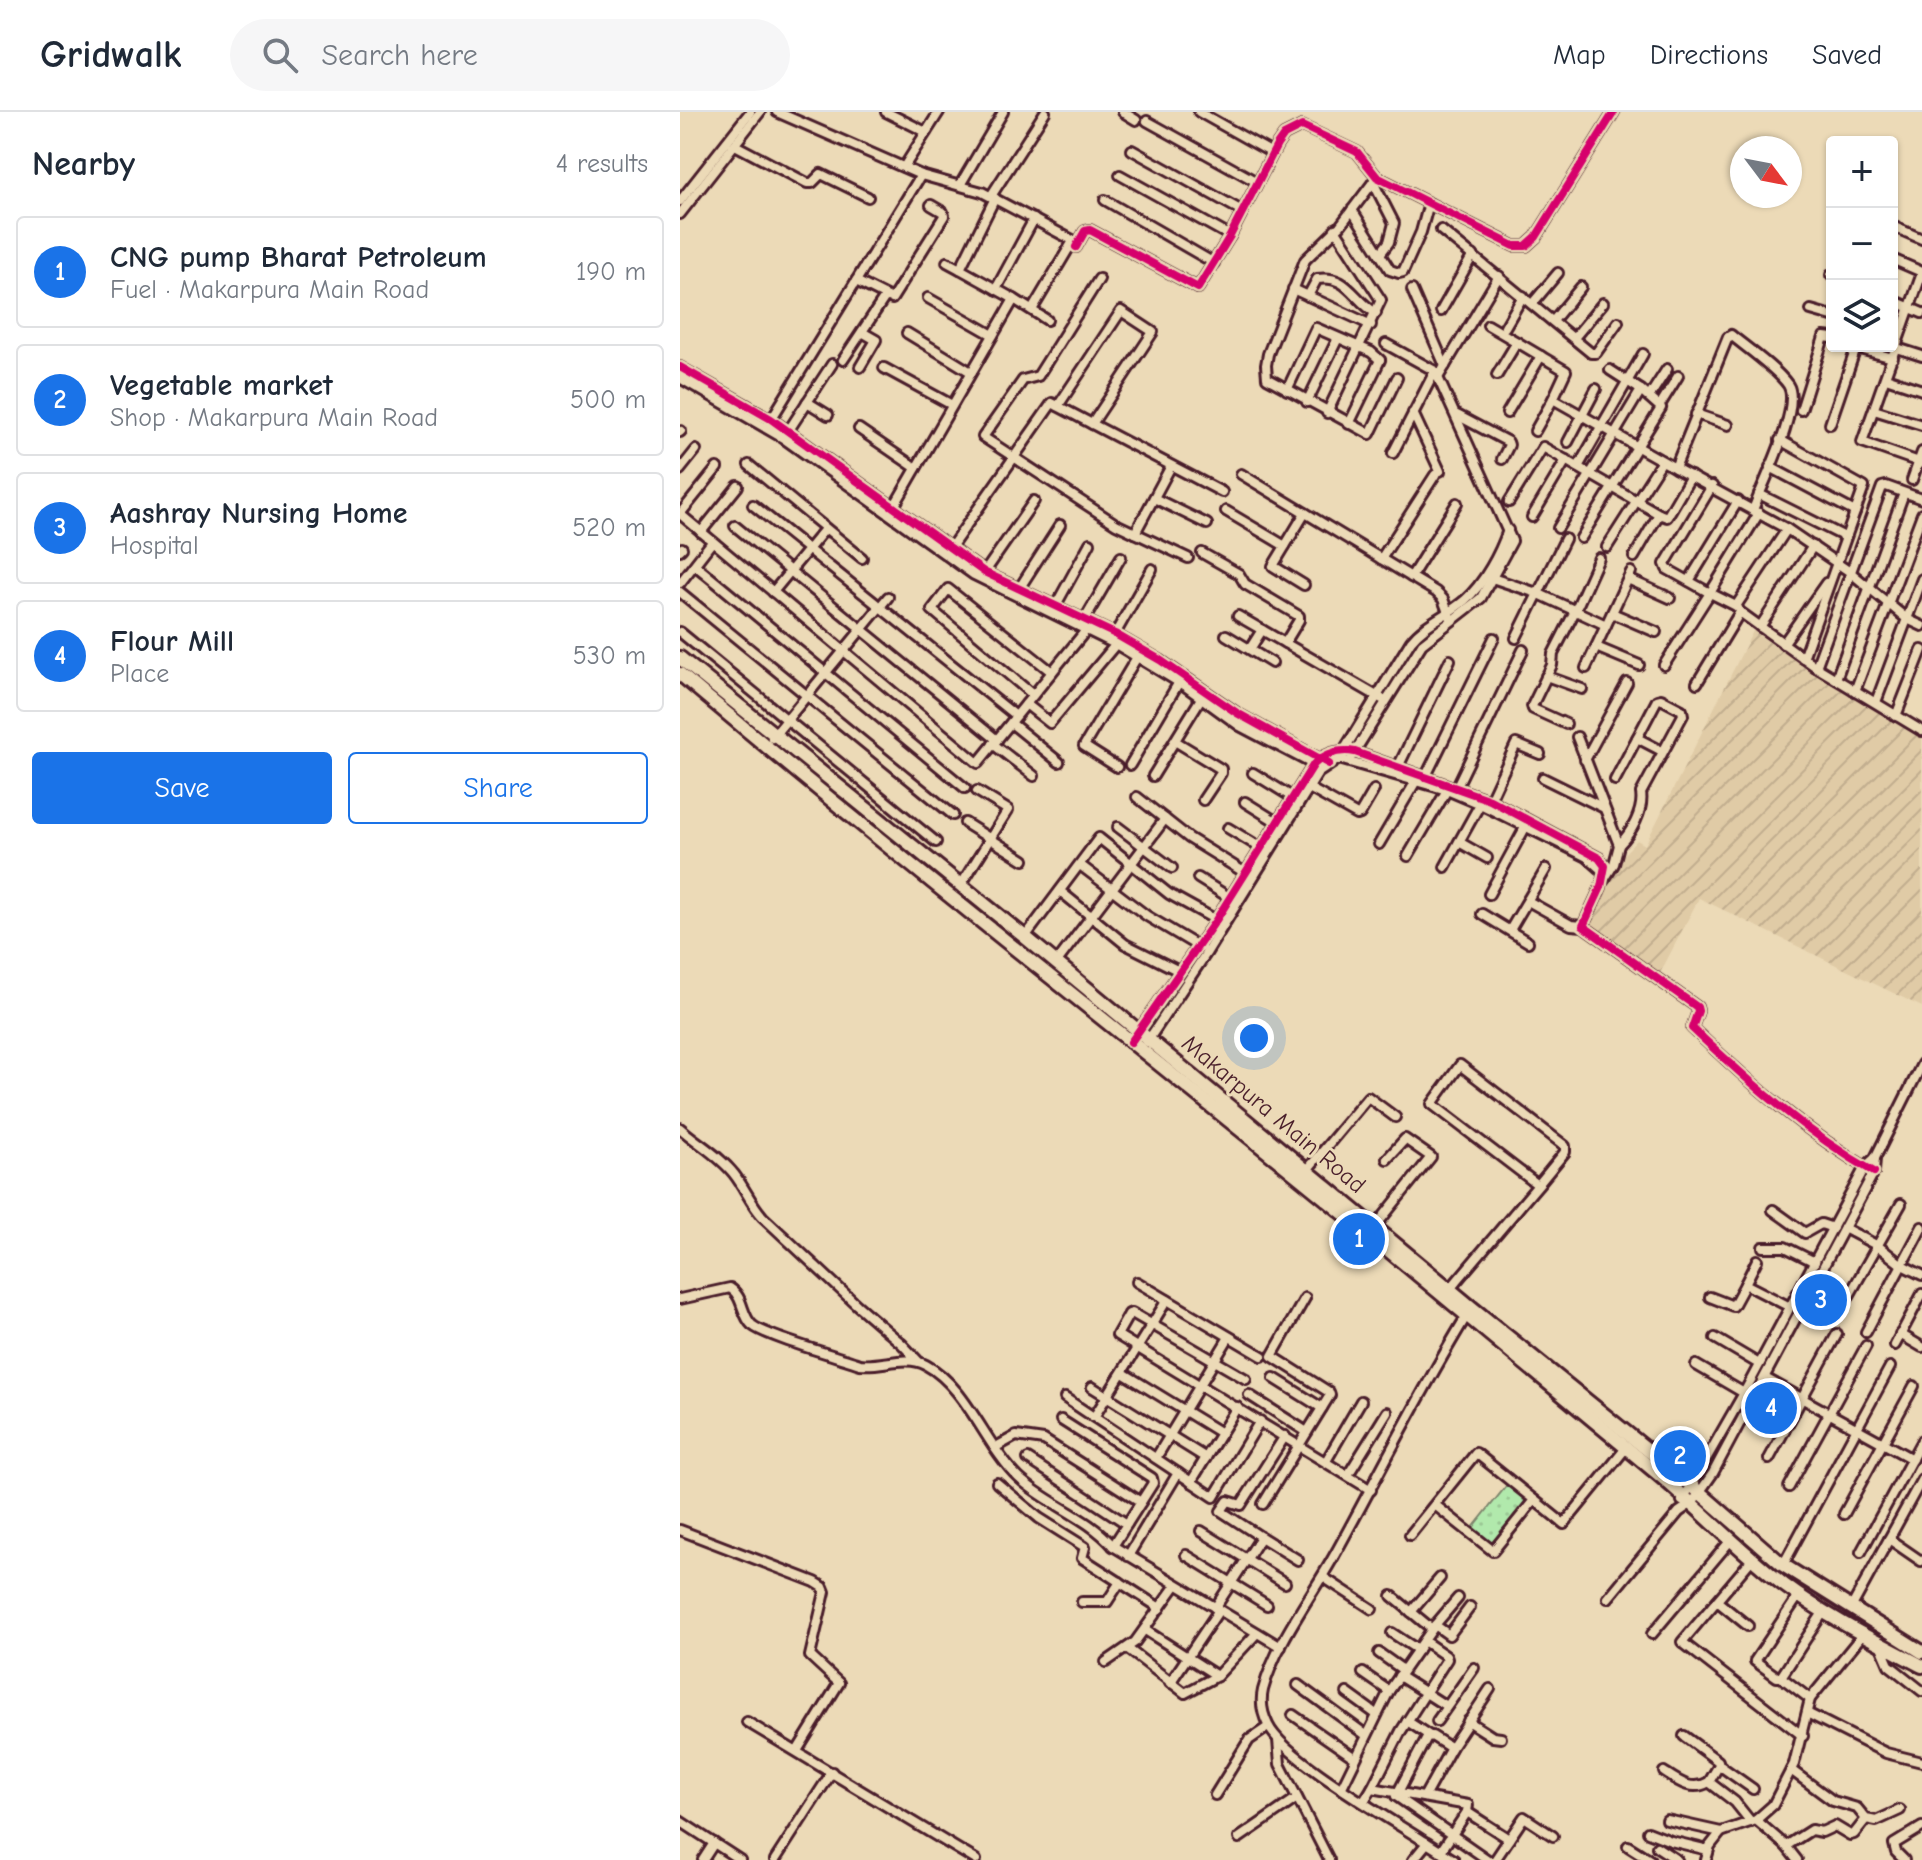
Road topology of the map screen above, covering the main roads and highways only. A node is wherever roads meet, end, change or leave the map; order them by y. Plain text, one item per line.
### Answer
1 (680, 658) edge
2 (680, 674) edge
3 (770, 741) junction
4 (1469, 1312) junction
5 (1691, 1494) junction
6 (1922, 1652) edge
7 (1922, 1666) edge

1 - 3 highway, Makarpura Main Road
2 - 3 highway, Makarpura Main Road
3 - 4 highway, Makarpura Main Road
3 - 4 highway, Makarpura Main Road
4 - 5 highway, Makarpura Main Road
4 - 5 highway, Makarpura Main Road
5 - 6 highway, Makarpura Main Road
5 - 7 highway, Makarpura Main Road

